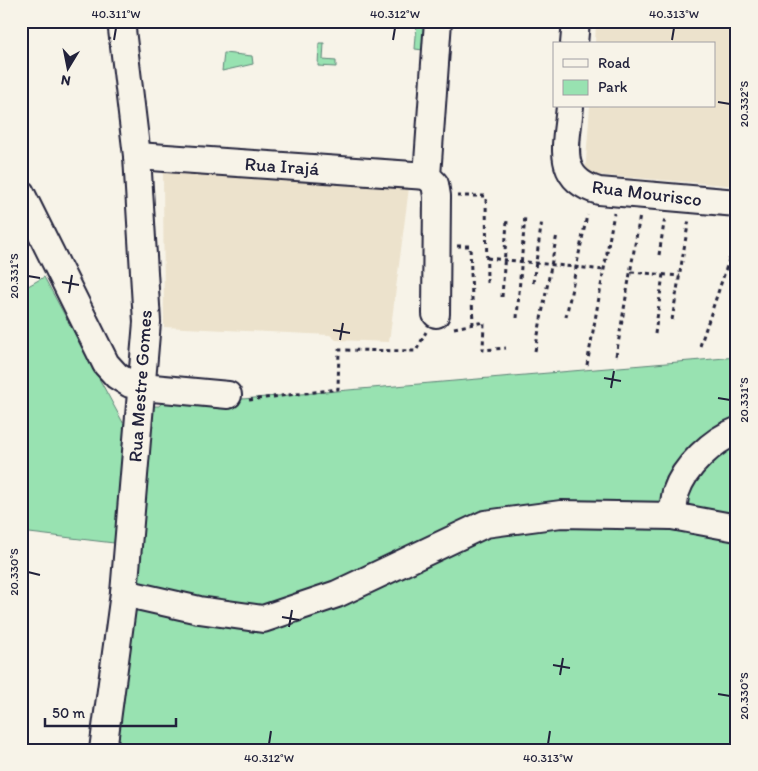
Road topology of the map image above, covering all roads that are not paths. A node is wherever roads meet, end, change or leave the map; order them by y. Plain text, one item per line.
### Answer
1 (121, 21) edge
2 (438, 21) edge
3 (576, 21) edge
4 (574, 42) edge
5 (570, 108) edge
6 (137, 156) junction
7 (432, 186) junction
8 (21, 193) edge
9 (737, 203) edge
10 (445, 321) road end
11 (142, 387) junction
12 (228, 395) road end
13 (737, 431) edge
14 (672, 516) junction
15 (737, 528) edge
16 (124, 593) junction
17 (103, 750) edge

1 - 6 street, Rua Mestre Gomes
2 - 7 street
3 - 4 street
5 - 9 street, Rua Mourisco
6 - 7 street, Rua Irajá
6 - 11 street, Rua Mestre Gomes
7 - 10 street
8 - 11 street
11 - 12 street
11 - 16 street, Rua Mestre Gomes
13 - 14 street
14 - 15 street
14 - 16 street
16 - 17 street, Rua Mestre Gomes

